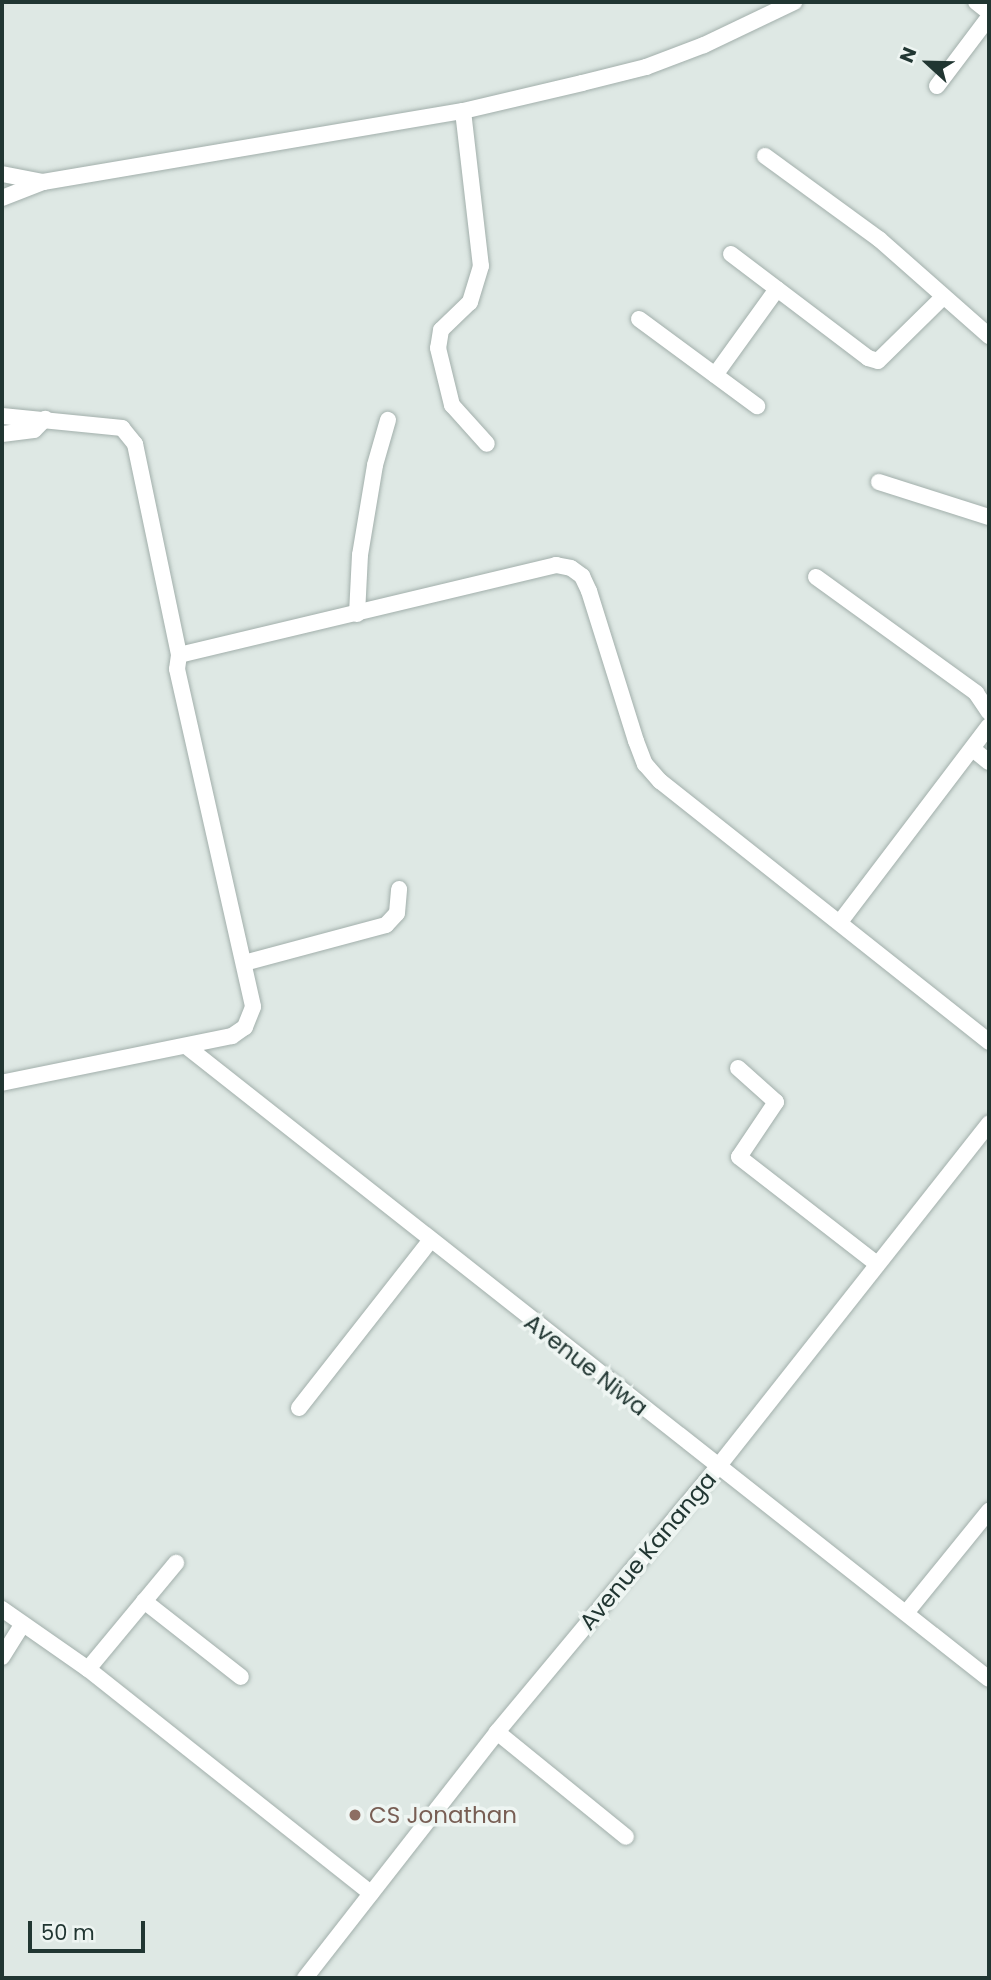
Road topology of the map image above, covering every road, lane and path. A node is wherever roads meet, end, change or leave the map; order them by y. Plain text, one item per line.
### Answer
1 (794, 2) edge
2 (976, 2) edge
3 (989, 15) edge
4 (937, 86) dead end
5 (463, 111) junction
6 (765, 156) dead end
7 (2, 174) edge
8 (43, 182) junction
9 (2, 198) edge
10 (731, 254) dead end
11 (777, 289) junction
12 (942, 298) junction
13 (639, 319) dead end
14 (989, 336) edge
15 (715, 375) junction
16 (757, 406) dead end
17 (2, 416) edge
18 (45, 419) junction
19 (388, 420) dead end
20 (2, 434) edge
21 (487, 444) dead end
22 (879, 482) dead end
23 (989, 517) edge
24 (816, 577) dead end
25 (357, 614) junction
26 (179, 655) junction
27 (989, 712) edge
28 (989, 726) edge
29 (974, 750) junction
30 (989, 762) edge
31 (399, 889) dead end
32 (840, 922) junction
33 (244, 962) junction
34 (989, 1042) edge
35 (186, 1046) junction
36 (738, 1068) dead end
37 (2, 1083) edge
38 (989, 1123) edge
39 (430, 1241) junction
40 (877, 1264) junction
41 (299, 1408) dead end
42 (717, 1468) junction
43 (989, 1511) edge
44 (176, 1563) dead end
45 (144, 1601) junction
46 (2, 1609) edge
47 (906, 1613) junction
48 (23, 1623) junction
49 (2, 1657) edge
50 (88, 1669) junction
51 (241, 1677) dead end
52 (989, 1679) edge
53 (498, 1732) junction
54 (626, 1837) dead end
55 (371, 1892) junction
56 (304, 1978) edge

1 - 5 street
2 - 3 street
3 - 4 street
5 - 8 street
5 - 21 street
6 - 12 street
7 - 8 street
8 - 9 street
10 - 11 street
11 - 12 street
11 - 15 street
12 - 14 street
13 - 15 street
15 - 16 street
17 - 18 street
18 - 20 street
18 - 26 street
19 - 25 street
22 - 23 street
24 - 27 street
25 - 26 street
25 - 32 street
26 - 33 street
28 - 29 street
29 - 30 street
29 - 32 street
31 - 33 street
32 - 34 street
33 - 35 street
35 - 37 street
35 - 39 street, Avenue Niwa
36 - 40 street
38 - 40 street, Avenue Kananga
39 - 41 street
39 - 42 street, Avenue Niwa
40 - 42 street, Avenue Kananga
42 - 47 street, Avenue Niwa
42 - 53 street, Avenue Kananga
43 - 47 street
44 - 45 street
45 - 50 street
45 - 51 street
46 - 48 street
47 - 52 street, Avenue Niwa
48 - 49 street
48 - 50 street
50 - 55 street
53 - 54 street
53 - 55 street, Avenue Kananga
55 - 56 street, Avenue Kananga

